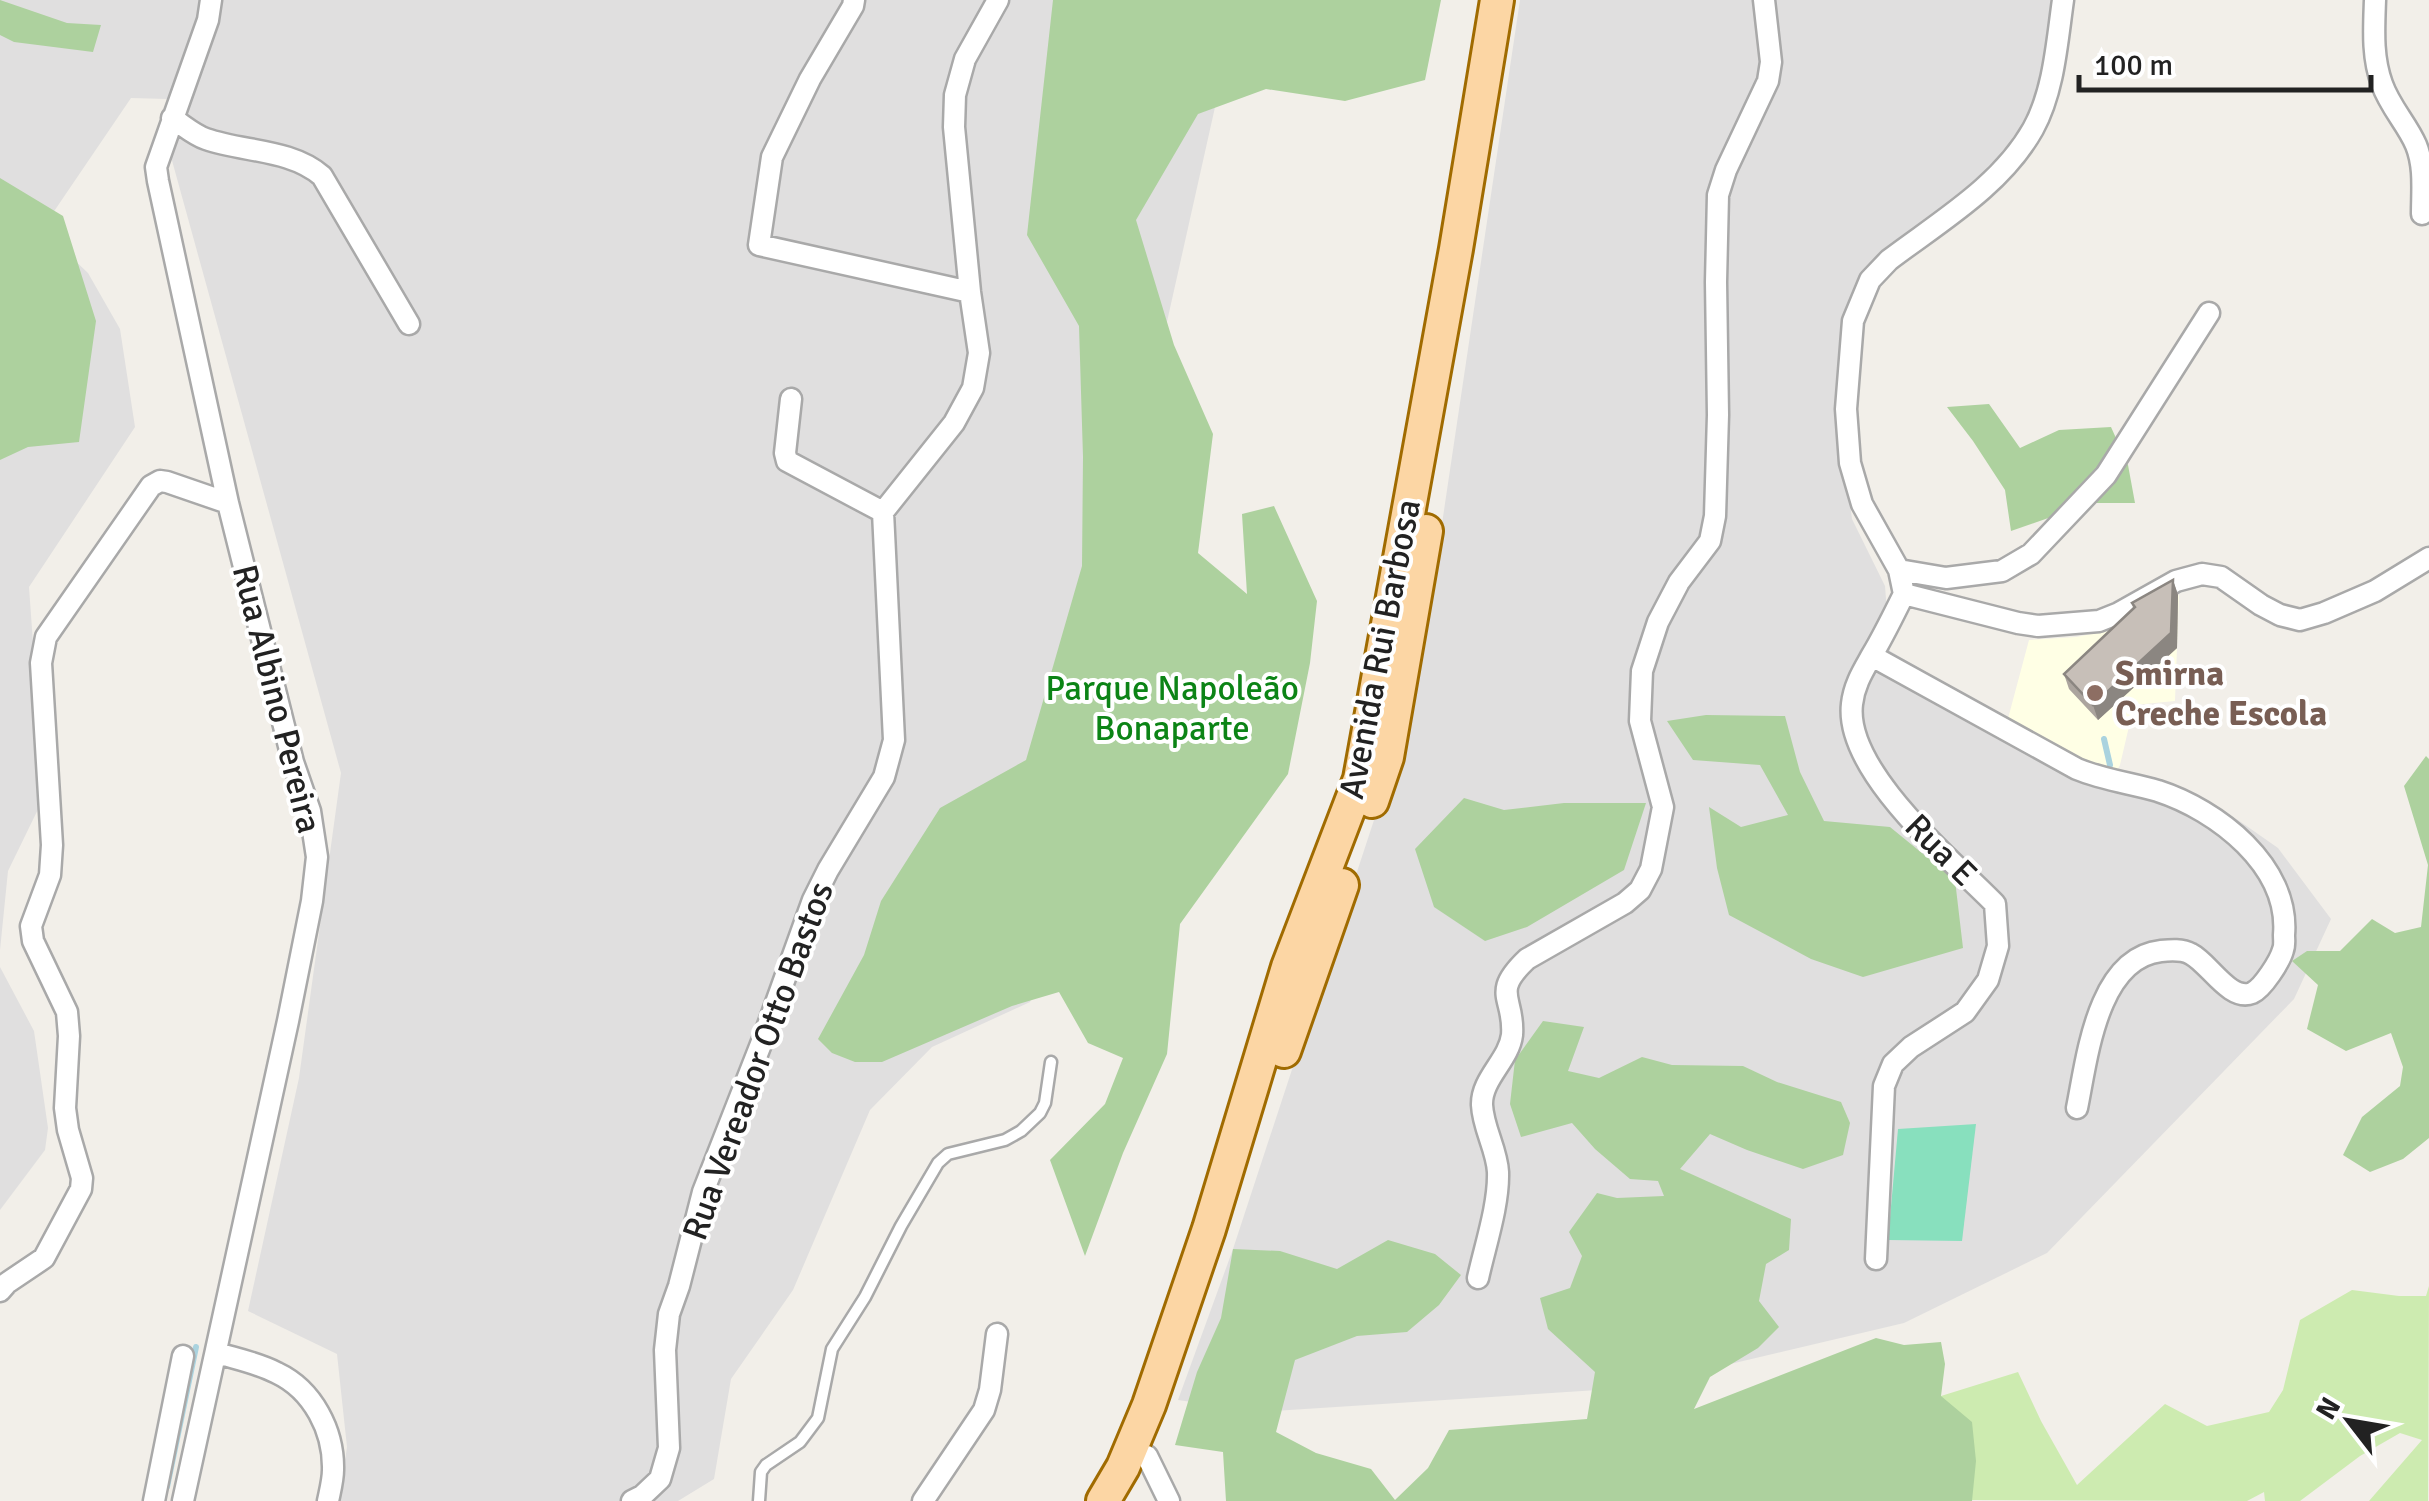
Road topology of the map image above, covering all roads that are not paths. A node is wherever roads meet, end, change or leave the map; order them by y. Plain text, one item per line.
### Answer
1 (854, 0) edge
2 (998, 0) edge
3 (1496, 0) edge
4 (1515, 0) edge
5 (1764, 0) edge
6 (2063, 0) edge
7 (2375, 0) edge
8 (210, 10) edge
9 (172, 118) junction
10 (2422, 214) dead end
11 (970, 292) junction
12 (2209, 313) dead end
13 (409, 324) dead end
14 (792, 399) dead end
15 (228, 503) junction
16 (883, 512) junction
17 (2429, 558) edge
18 (1899, 570) junction
19 (1904, 594) junction
20 (1872, 656) junction
21 (1051, 1062) dead end
22 (2077, 1108) dead end
23 (1876, 1259) dead end
24 (1478, 1278) dead end
25 (0, 1291) edge
26 (996, 1334) dead end
27 (217, 1353) junction
28 (184, 1356) dead end
29 (1147, 1456) junction
30 (154, 1501) edge
31 (183, 1501) edge
32 (328, 1501) edge
33 (632, 1501) edge
34 (759, 1501) edge
35 (923, 1501) edge
36 (1103, 1501) edge
37 (1122, 1501) edge
38 (1169, 1501) edge

1 - 11 street
2 - 11 street
3 - 36 main road, Avenida Rui Barbosa
4 - 29 main road, Avenida Rui Barbosa
5 - 24 street
6 - 18 street
7 - 10 street
8 - 9 street, Rua Albino Pereira
9 - 13 street
9 - 15 street, Rua Albino Pereira
11 - 16 street
12 - 18 street
14 - 16 street
15 - 25 street
15 - 27 street, Rua Albino Pereira
16 - 33 street, Rua Vereador Otto Bastos
17 - 19 street
18 - 19 street
19 - 20 street, Rua E
20 - 22 street
20 - 23 street, Rua E
21 - 34 lane
26 - 35 street
27 - 31 street, Rua Albino Pereira
27 - 32 street
28 - 30 street
29 - 37 main road, Avenida Rui Barbosa
29 - 38 street

